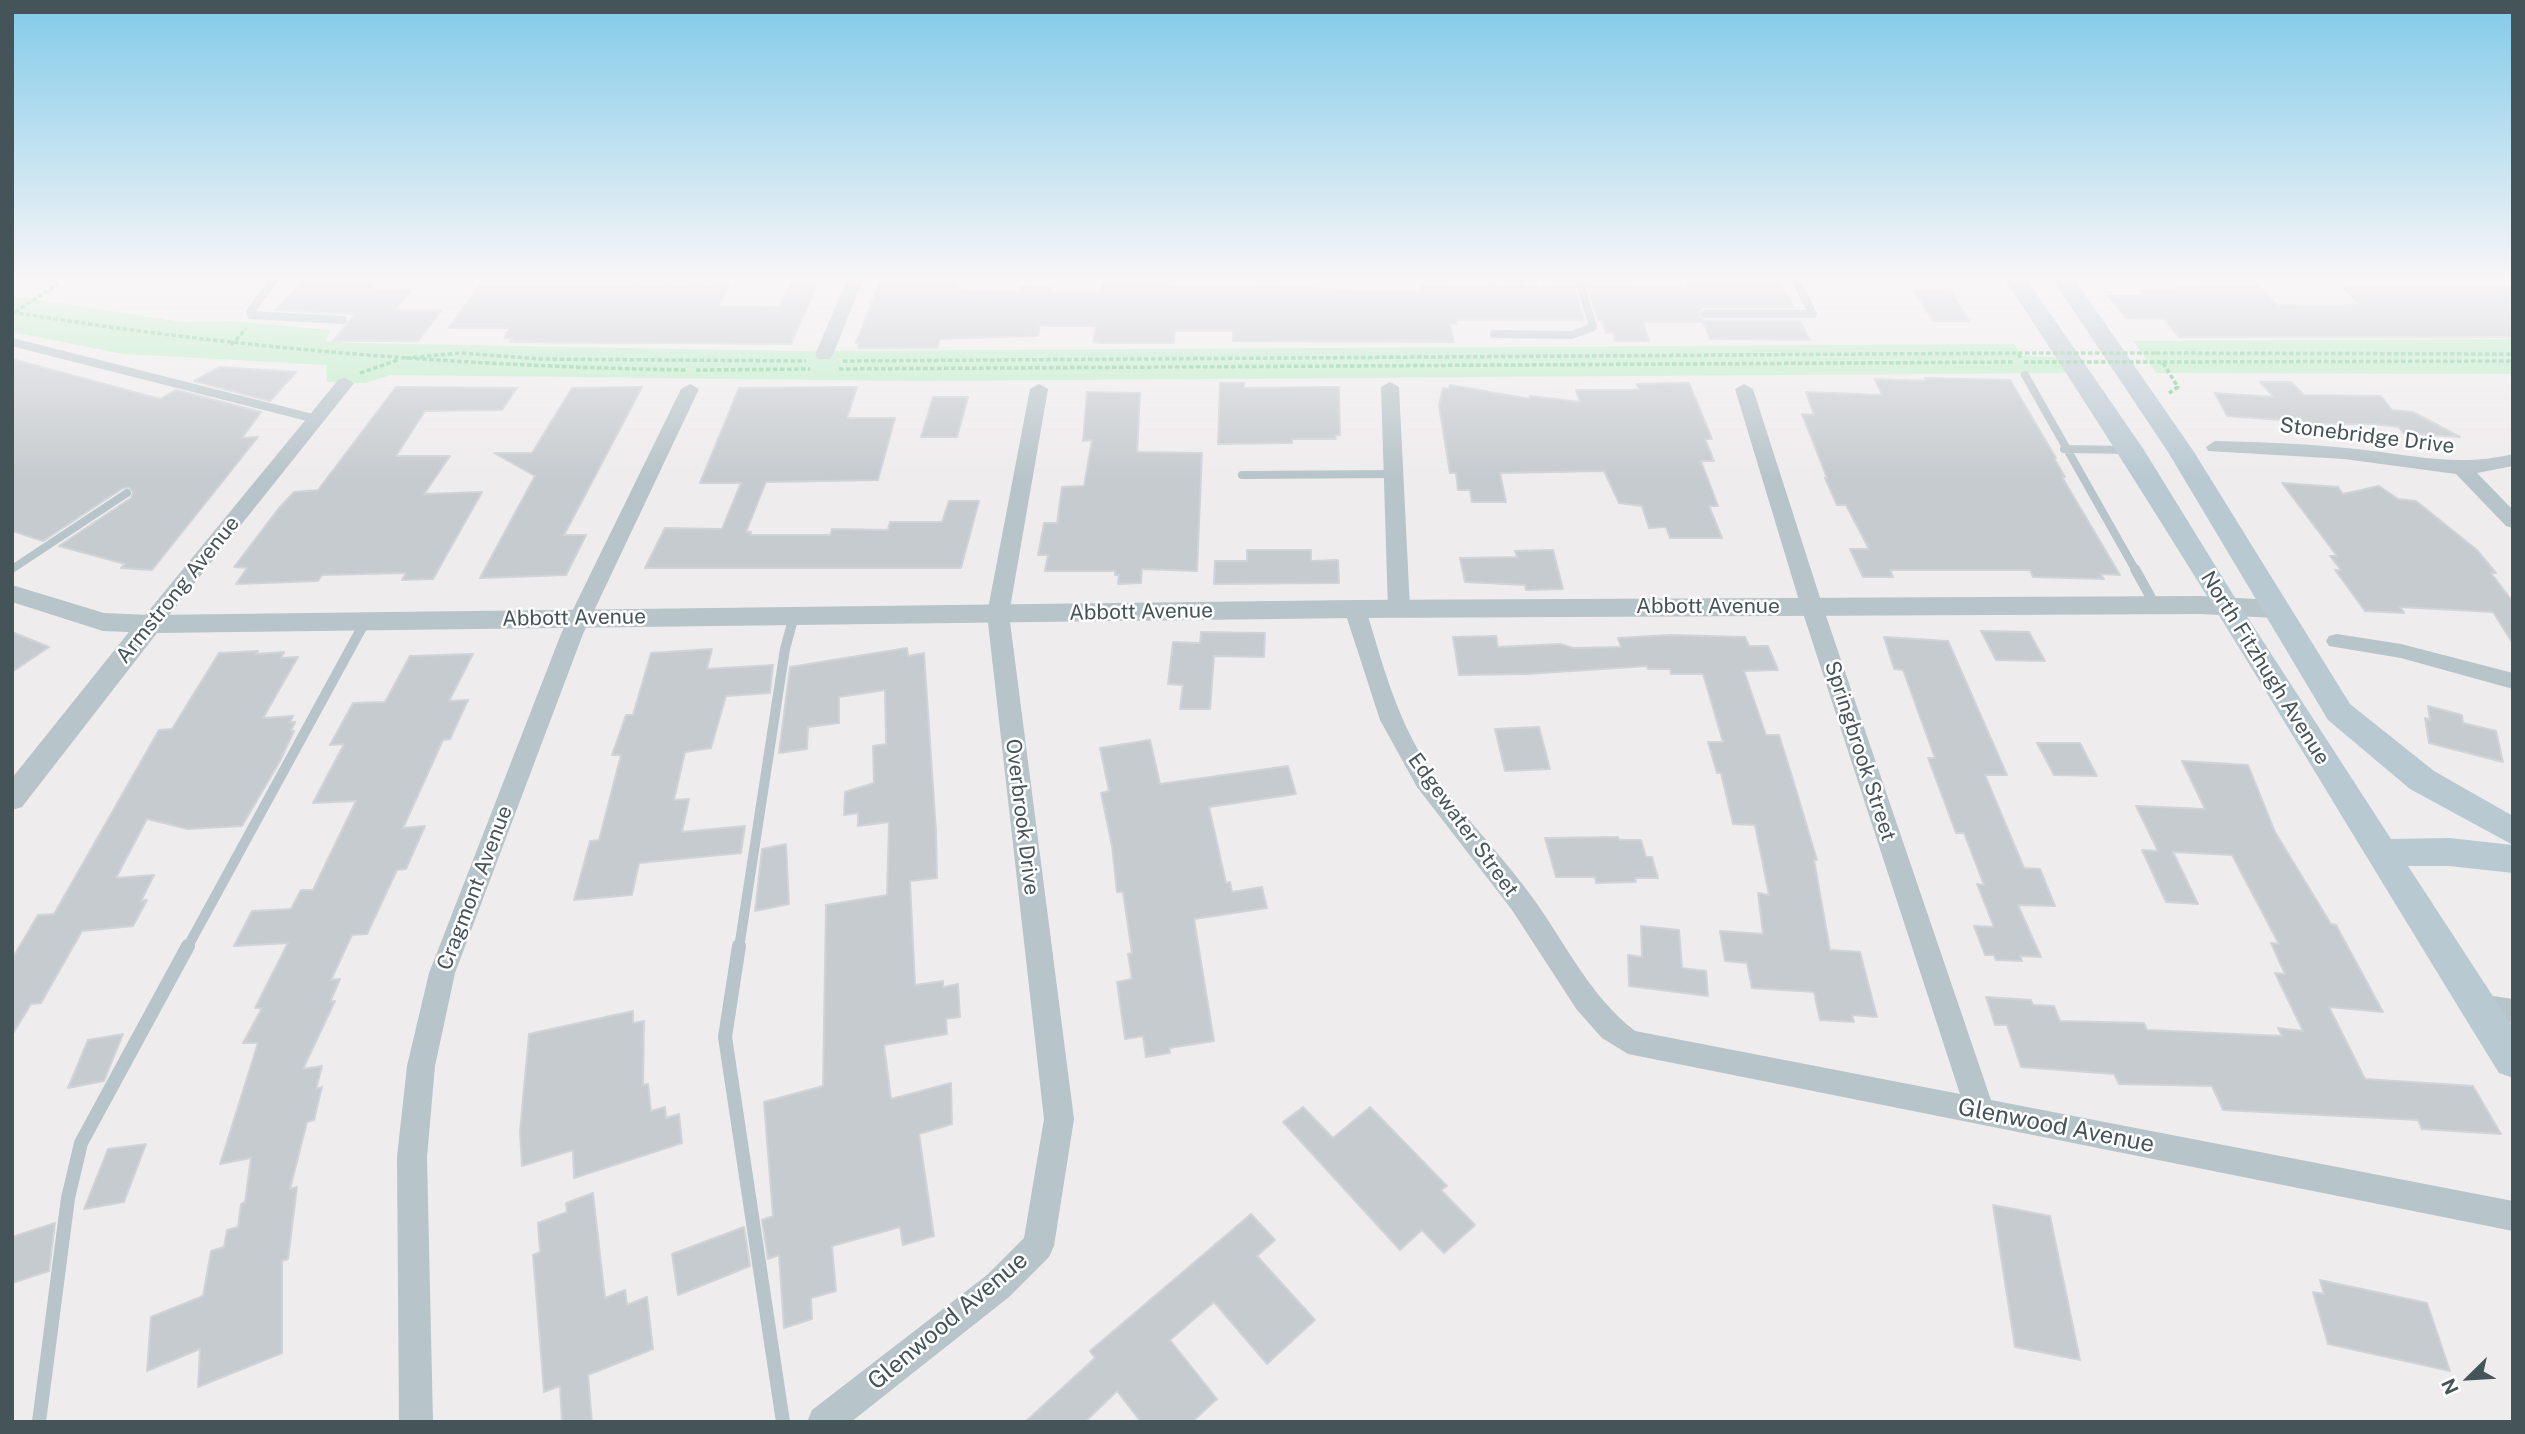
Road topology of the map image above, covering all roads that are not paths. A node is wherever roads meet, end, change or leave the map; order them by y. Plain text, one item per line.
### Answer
1 (20, 344) edge
2 (830, 344) edge
3 (2060, 344) edge
4 (2108, 344) edge
5 (823, 362) road end
6 (2025, 375) dead end
7 (345, 383) dead end
8 (1390, 387) dead end
9 (690, 389) dead end
10 (1040, 389) dead end
11 (1744, 389) dead end
12 (316, 419) junction
13 (2215, 447) dead end
14 (2064, 449) junction
15 (2132, 450) junction
16 (2181, 452) junction
17 (2513, 460) edge
18 (2464, 471) junction
19 (1394, 474) junction
20 (1242, 475) dead end
21 (127, 493) dead end
22 (2513, 522) edge
23 (12, 569) edge
24 (12, 593) edge
25 (2155, 605) junction
26 (2225, 606) junction
27 (1812, 607) junction
28 (1399, 608) junction
29 (1355, 609) junction
30 (2274, 609) junction
31 (998, 614) junction
32 (794, 616) junction
33 (579, 618) junction
34 (366, 620) junction
35 (150, 624) junction
36 (2337, 641) dead end
37 (2513, 681) edge
38 (12, 799) edge
39 (2513, 832) edge
40 (2381, 853) junction
41 (2513, 859) edge
42 (2496, 1009) edge
43 (1604, 1025) joint
44 (2513, 1060) edge
45 (1980, 1111) junction
46 (2513, 1216) edge
47 (1038, 1246) joint
48 (39, 1422) edge
49 (416, 1422) edge
50 (783, 1422) edge
51 (824, 1422) edge

1 - 12 lane
2 - 5 street
3 - 15 main road, North Fitzhugh Avenue
4 - 16 main road, North Fitzhugh Avenue
6 - 14 lane
7 - 12 street, Armstrong Avenue
8 - 19 street
9 - 33 street, Cragmont Avenue
10 - 31 street, Overbrook Drive
11 - 27 street, Springbrook Street
12 - 35 street, Armstrong Avenue
13 - 18 street, Stonebridge Drive
14 - 15 lane
14 - 25 lane
15 - 16 main road
15 - 26 main road, North Fitzhugh Avenue
16 - 30 main road, North Fitzhugh Avenue
17 - 18 street, Stonebridge Drive
18 - 22 street
19 - 20 lane
19 - 28 street
21 - 23 lane
24 - 35 street, Abbott Avenue
25 - 26 street, Abbott Avenue
25 - 27 street, Abbott Avenue
26 - 30 street, Abbott Avenue
26 - 40 main road, North Fitzhugh Avenue
27 - 28 street, Abbott Avenue
27 - 45 street, Springbrook Street
28 - 29 street, Abbott Avenue
29 - 31 street, Abbott Avenue
29 - 43 street, Edgewater Street
30 - 39 main road, North Fitzhugh Avenue
31 - 32 street, Abbott Avenue
31 - 47 street, Overbrook Drive
32 - 33 street, Abbott Avenue
32 - 50 lane
33 - 34 street, Abbott Avenue
33 - 49 street, Cragmont Avenue
34 - 35 street, Abbott Avenue
34 - 48 lane
35 - 38 street, Armstrong Avenue
36 - 37 street
40 - 41 main road
40 - 42 main road, North Fitzhugh Avenue
42 - 44 main road, North Fitzhugh Avenue
43 - 45 street, Glenwood Avenue
45 - 46 street, Glenwood Avenue
47 - 51 street, Glenwood Avenue

